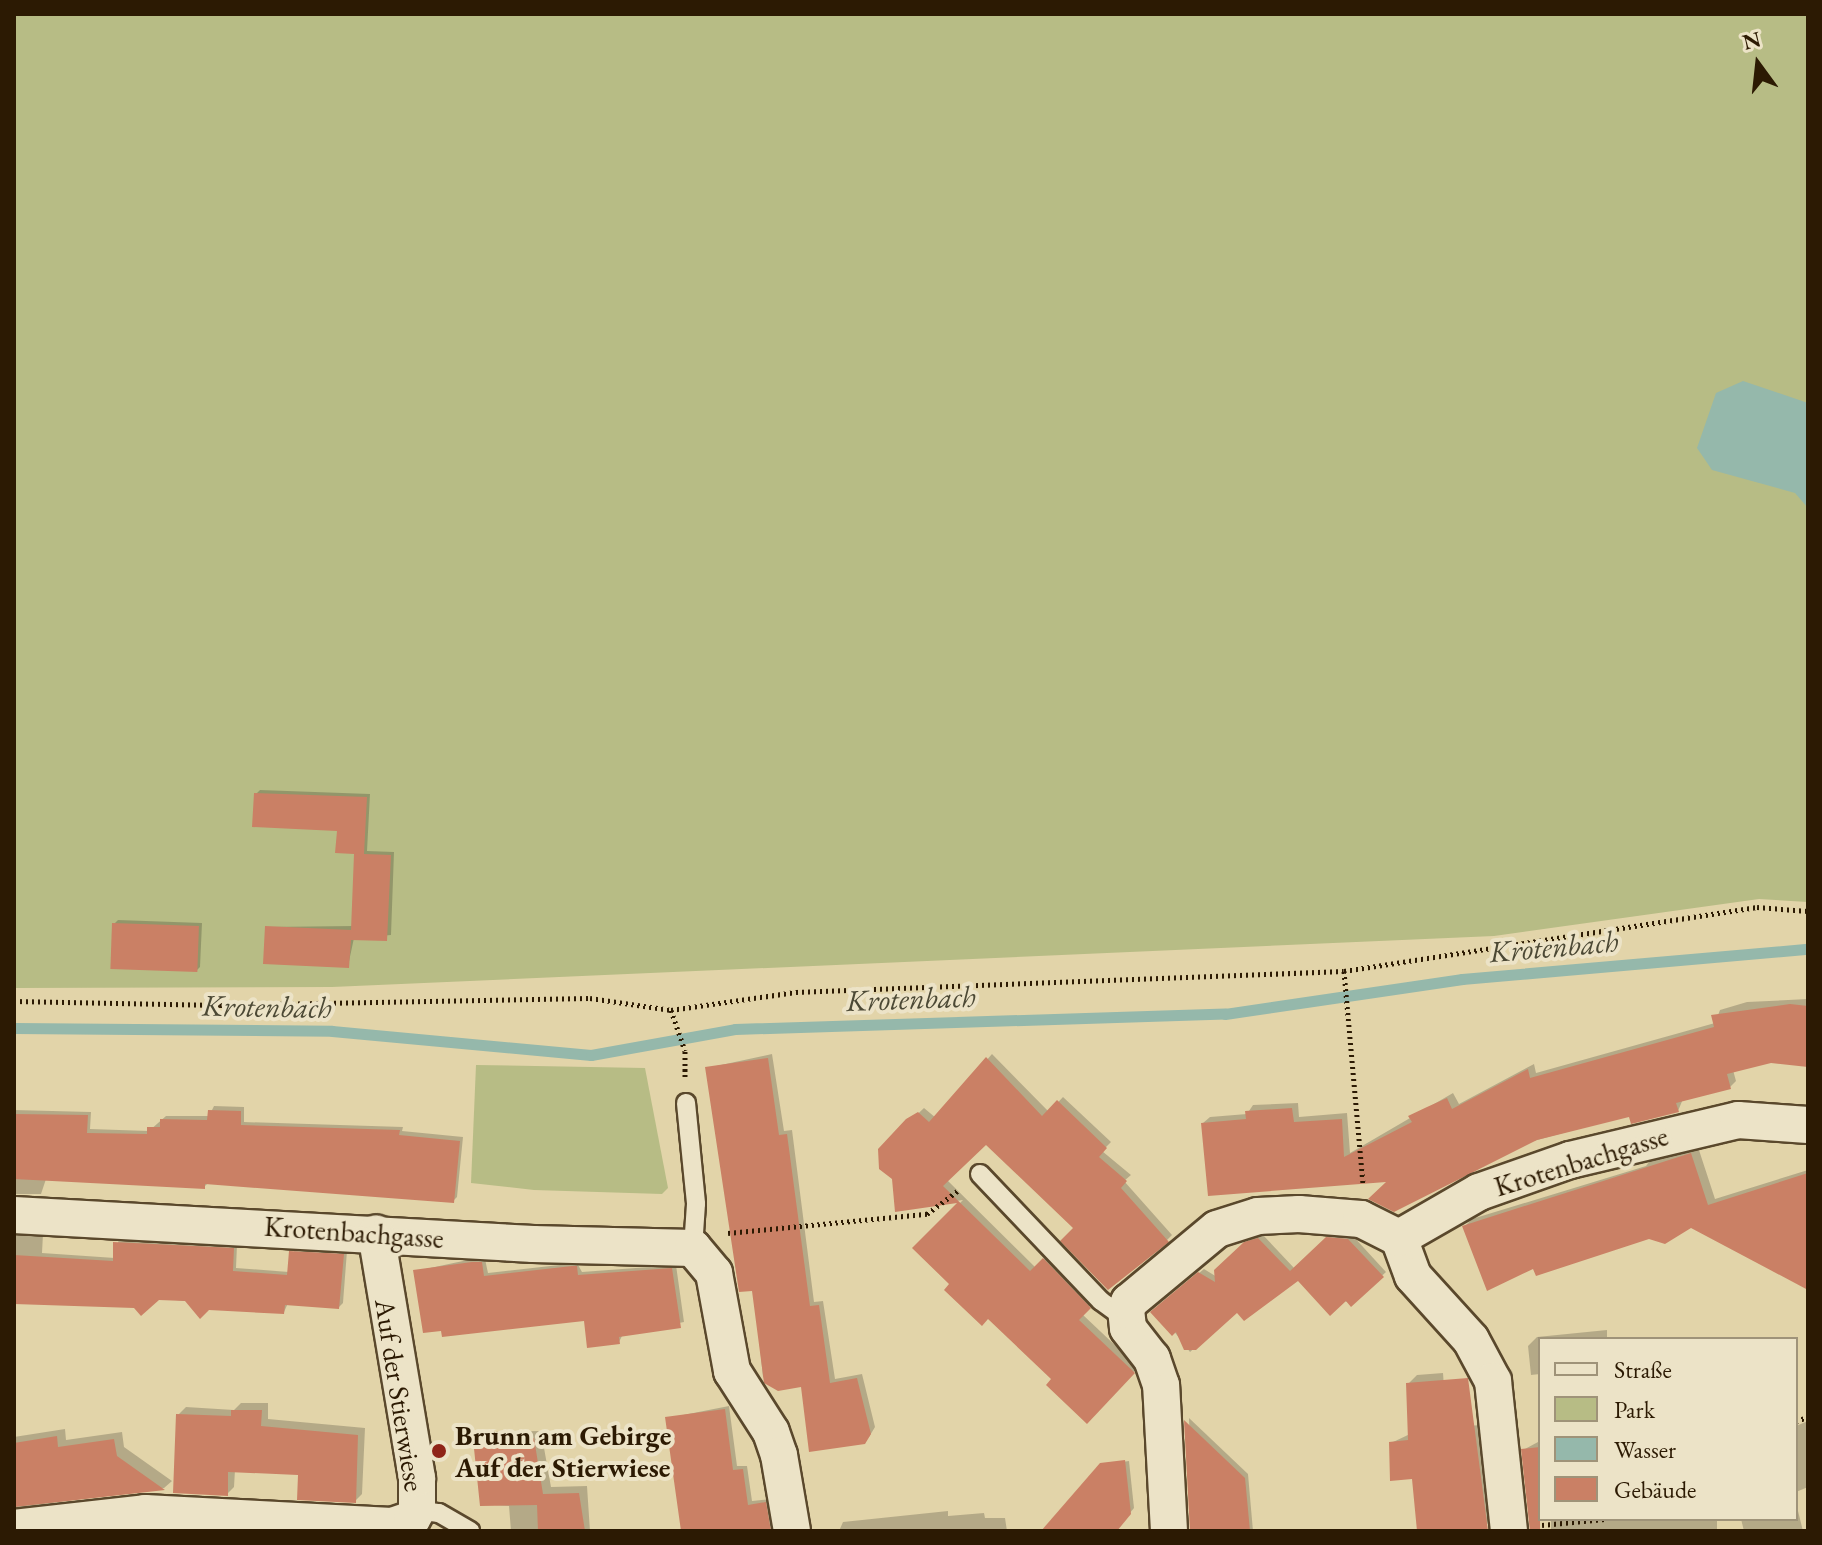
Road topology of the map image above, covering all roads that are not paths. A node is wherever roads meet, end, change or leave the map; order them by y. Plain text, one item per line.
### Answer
1 (686, 1103) dead end
2 (1808, 1125) edge
3 (980, 1174) road end
4 (14, 1215) edge
5 (376, 1233) junction
6 (1399, 1238) junction
7 (694, 1242) junction
8 (1126, 1319) junction
9 (417, 1510) junction
10 (98, 1524) edge
11 (14, 1528) edge
12 (1509, 1529) edge
13 (470, 1531) edge
14 (792, 1531) edge
15 (1169, 1531) edge

1 - 7 lane
2 - 6 street, Krotenbachgasse
3 - 8 lane
4 - 5 street, Krotenbachgasse
5 - 7 street, Krotenbachgasse
5 - 9 street, Auf der Stierwiese
6 - 8 street
6 - 12 street
7 - 14 street
8 - 15 street
9 - 10 street, Auf der Stierwiese
9 - 13 lane, Auf der Stierwiese
10 - 11 street, Auf der Stierwiese

